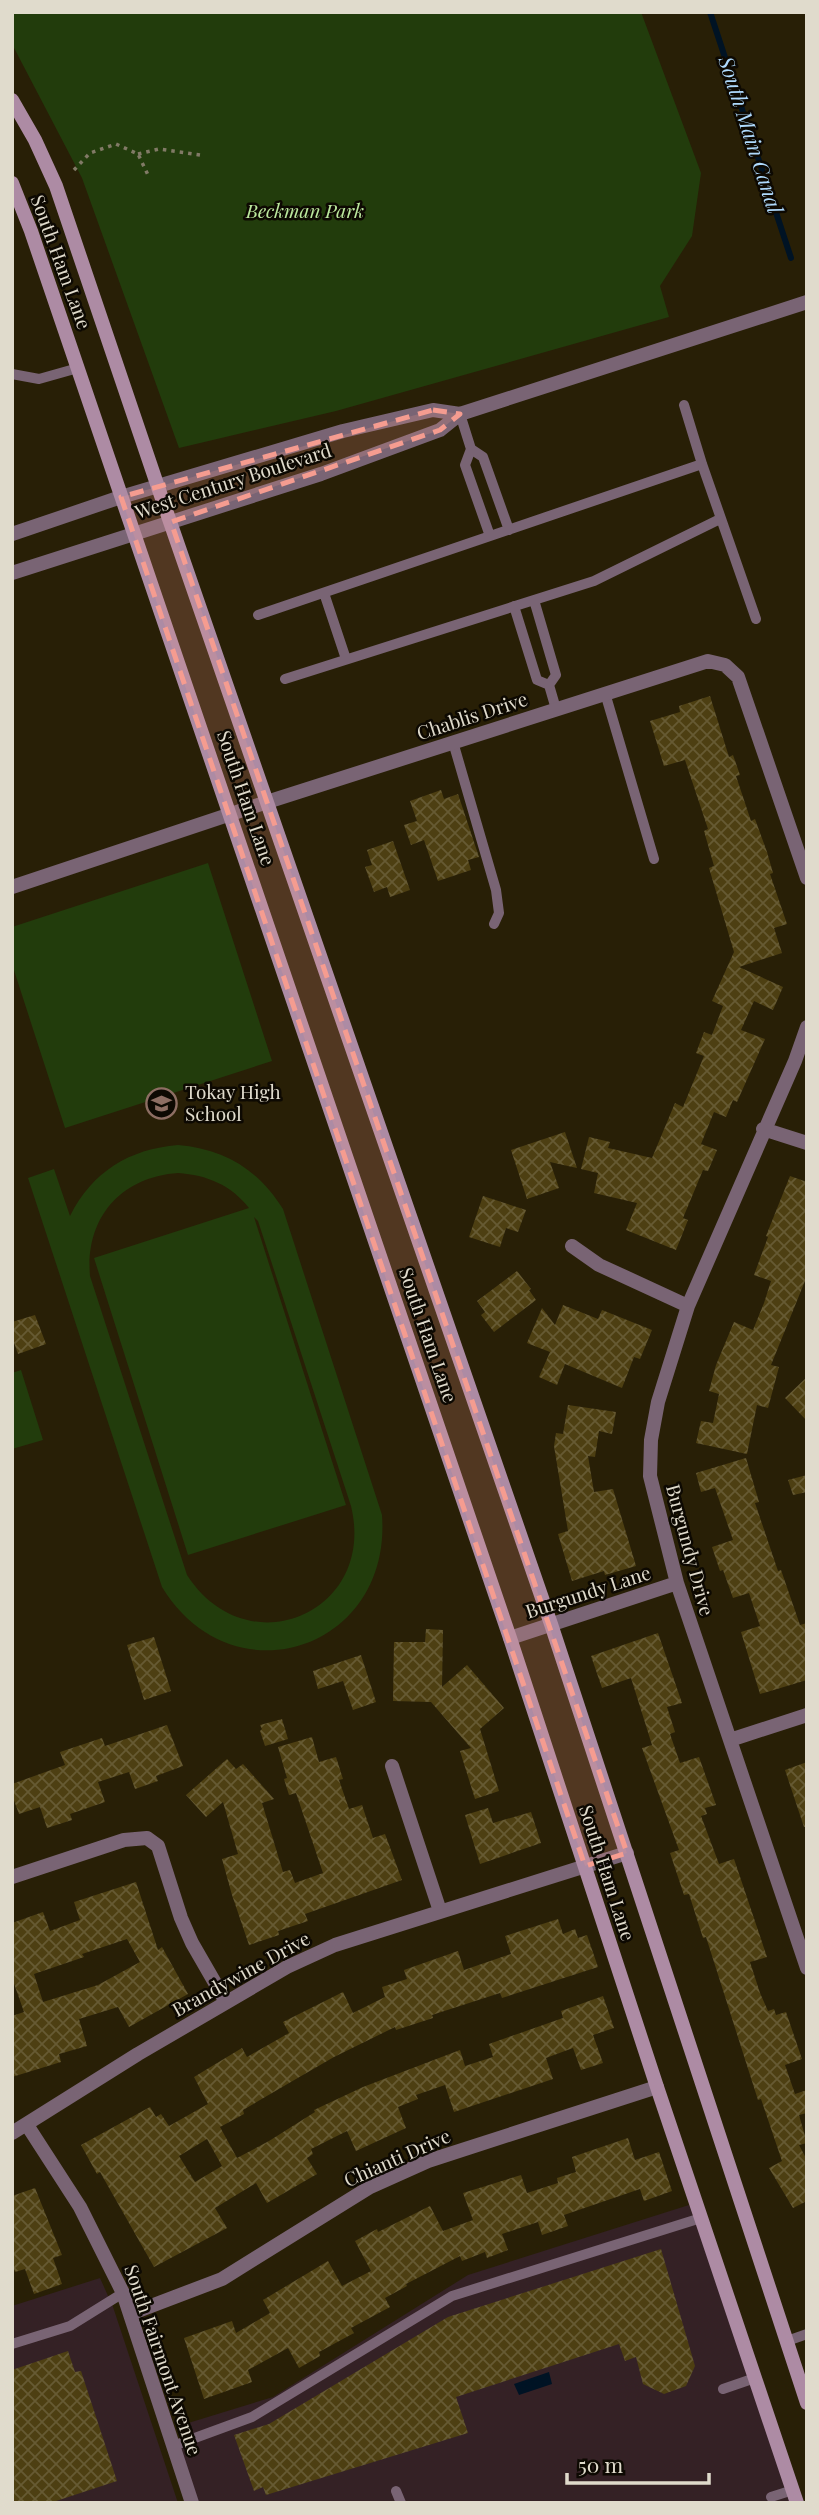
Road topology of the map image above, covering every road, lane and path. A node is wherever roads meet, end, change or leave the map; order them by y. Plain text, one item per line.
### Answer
1 (12, 100) edge
2 (138, 154) junction
3 (200, 155) dead end
4 (74, 170) dead end
5 (148, 175) dead end
6 (12, 183) edge
7 (807, 302) edge
8 (78, 368) junction
9 (12, 373) edge
10 (684, 405) dead end
11 (460, 414) junction
12 (471, 449) junction
13 (702, 464) junction
14 (158, 487) junction
15 (121, 497) junction
16 (720, 519) junction
17 (171, 522) junction
18 (509, 530) junction
19 (134, 533) junction
20 (12, 534) edge
21 (490, 536) junction
22 (12, 573) edge
23 (324, 593) junction
24 (534, 600) junction
25 (514, 606) junction
26 (258, 615) dead end
27 (756, 619) dead end
28 (346, 659) junction
29 (285, 679) dead end
30 (549, 685) junction
31 (605, 693) junction
32 (556, 709) junction
33 (453, 742) junction
34 (267, 802) junction
35 (231, 814) junction
36 (654, 859) dead end
37 (807, 878) edge
38 (12, 887) edge
39 (494, 924) dead end
40 (807, 1027) edge
41 (763, 1129) junction
42 (807, 1143) edge
43 (572, 1246) dead end
44 (688, 1306) junction
45 (677, 1583) junction
46 (551, 1624) junction
47 (510, 1638) junction
48 (807, 1715) edge
49 (730, 1740) junction
50 (392, 1766) dead end
51 (627, 1853) junction
52 (585, 1866) junction
53 (12, 1877) edge
54 (440, 1911) junction
55 (807, 1968) edge
56 (226, 2003) junction
57 (657, 2087) junction
58 (27, 2125) junction
59 (12, 2133) edge
60 (701, 2218) junction
61 (123, 2293) junction
62 (130, 2314) junction
63 (807, 2334) edge
64 (787, 2341) junction
65 (12, 2344) edge
66 (755, 2378) junction
67 (723, 2389) dead end
68 (807, 2403) edge
69 (173, 2445) junction
70 (396, 2491) dead end
71 (795, 2496) edge
72 (771, 2497) dead end
73 (192, 2503) edge
74 (401, 2503) edge

1 - 14 main road, South Ham Lane
2 - 3 path
2 - 4 path
2 - 5 path
6 - 8 main road, South Ham Lane
7 - 11 street, West Century Boulevard
8 - 9 lane
8 - 15 main road, South Ham Lane
10 - 13 lane
11 - 12 lane
11 - 14 street, West Century Boulevard
11 - 17 street, West Century Boulevard
12 - 18 lane
12 - 21 lane
13 - 16 lane
13 - 18 lane
14 - 15 street, West Century Boulevard
14 - 17 main road, South Ham Lane
15 - 19 main road, South Ham Lane
15 - 20 street, West Century Boulevard
16 - 24 lane
16 - 27 lane
17 - 19 street, West Century Boulevard
17 - 34 main road, South Ham Lane
18 - 21 lane
19 - 22 street, West Century Boulevard
19 - 35 main road, South Ham Lane
21 - 23 lane
23 - 26 lane
23 - 28 lane
24 - 25 lane
24 - 30 lane
25 - 28 lane
25 - 30 lane
28 - 29 lane
30 - 32 lane
31 - 32 street, Chablis Drive
31 - 36 lane
31 - 37 street, Chablis Drive
32 - 33 street, Chablis Drive
33 - 34 street, Chablis Drive
33 - 39 lane
34 - 35 street, Chablis Drive
34 - 46 main road, South Ham Lane
35 - 38 street
35 - 47 main road, South Ham Lane
40 - 41 street, Burgundy Drive
41 - 42 street
41 - 44 street, Burgundy Drive
43 - 44 street
44 - 45 street, Burgundy Drive
45 - 46 street, Burgundy Lane
45 - 49 street, Burgundy Drive
46 - 47 street, Burgundy Lane
46 - 51 main road, South Ham Lane
47 - 52 main road, South Ham Lane
48 - 49 street
49 - 55 street, Burgundy Drive
50 - 54 street
51 - 52 street, Brandywine Drive
51 - 64 main road, South Ham Lane
52 - 54 street, Brandywine Drive
52 - 57 main road, South Ham Lane
53 - 56 street
54 - 56 street, Brandywine Drive
56 - 58 street, Brandywine Drive
57 - 60 main road, South Ham Lane
57 - 62 street, Chianti Drive
58 - 59 street, Brandywine Drive
58 - 61 street, South Fairmont Avenue
60 - 66 main road, South Ham Lane
60 - 69 lane
61 - 62 street, South Fairmont Avenue
61 - 65 lane
62 - 69 street, South Fairmont Avenue
63 - 64 lane
64 - 68 main road, South Ham Lane
66 - 67 lane
66 - 71 main road, South Ham Lane
69 - 73 street, South Fairmont Avenue
70 - 74 lane
71 - 72 lane

